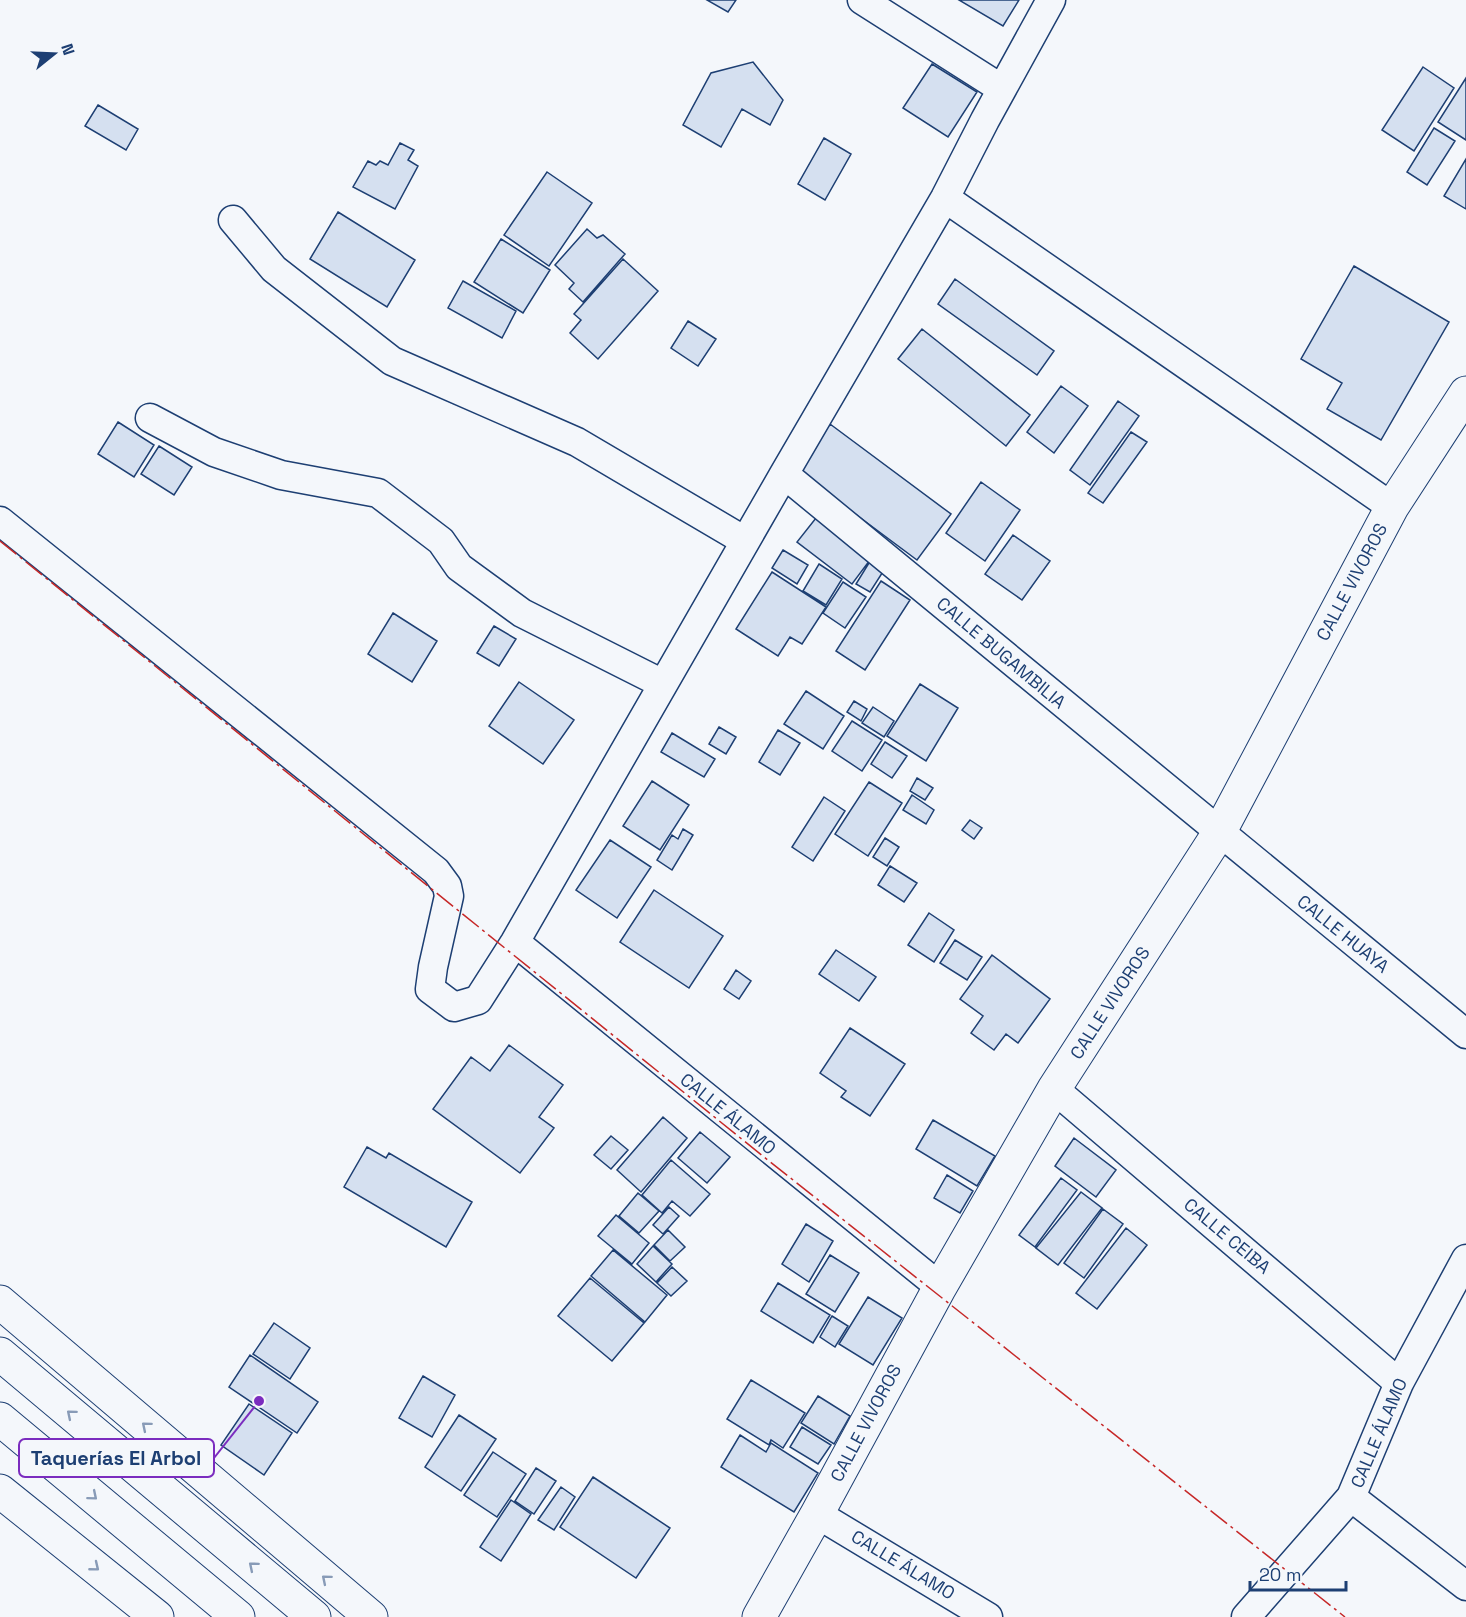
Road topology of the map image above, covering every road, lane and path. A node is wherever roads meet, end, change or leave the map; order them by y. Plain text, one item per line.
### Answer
1 (862, 0) edge
2 (1051, 0) edge
3 (1002, 89) junction
4 (945, 198) junction
5 (233, 220) dead end
6 (1466, 393) edge
7 (150, 418) dead end
8 (784, 474) junction
9 (1392, 507) junction
10 (0, 521) edge
11 (745, 541) junction
12 (663, 684) junction
13 (1219, 833) junction
14 (515, 942) junction
15 (1466, 1034) edge
16 (1054, 1089) junction
17 (1466, 1259) edge
18 (940, 1287) junction
19 (0, 1302) edge
20 (0, 1354) edge
21 (1399, 1383) junction
22 (0, 1419) edge
23 (0, 1491) edge
24 (1351, 1497) junction
25 (817, 1514) junction
26 (1466, 1586) edge
27 (157, 1617) edge
28 (238, 1617) edge
29 (314, 1617) edge
30 (371, 1617) edge
31 (759, 1617) edge
32 (988, 1617) edge
33 (1246, 1617) edge

1 - 3 street
2 - 3 street
3 - 4 street
4 - 8 street
4 - 9 street
5 - 11 street
6 - 9 main road, CALLE VIVOROS
7 - 12 street
8 - 11 street
8 - 13 street, CALLE BUGAMBILIA
9 - 13 main road, CALLE VIVOROS
10 - 14 street
11 - 12 street
12 - 14 street
13 - 15 street, CALLE HUAYA
13 - 16 main road, CALLE VIVOROS
14 - 18 street, CALLE ÁLAMO
16 - 18 main road, CALLE VIVOROS
16 - 21 street, CALLE CEIBA
17 - 21 street, CALLE ÁLAMO
18 - 25 main road, CALLE VIVOROS
30 -> 19 main road
29 -> 20 main road
21 - 24 street, CALLE ÁLAMO
22 -> 28 main road
23 -> 27 main road
24 - 26 street
24 - 33 street, CALLE ÁLAMO
25 - 31 main road, CALLE VIVOROS
25 - 32 street, CALLE ÁLAMO

